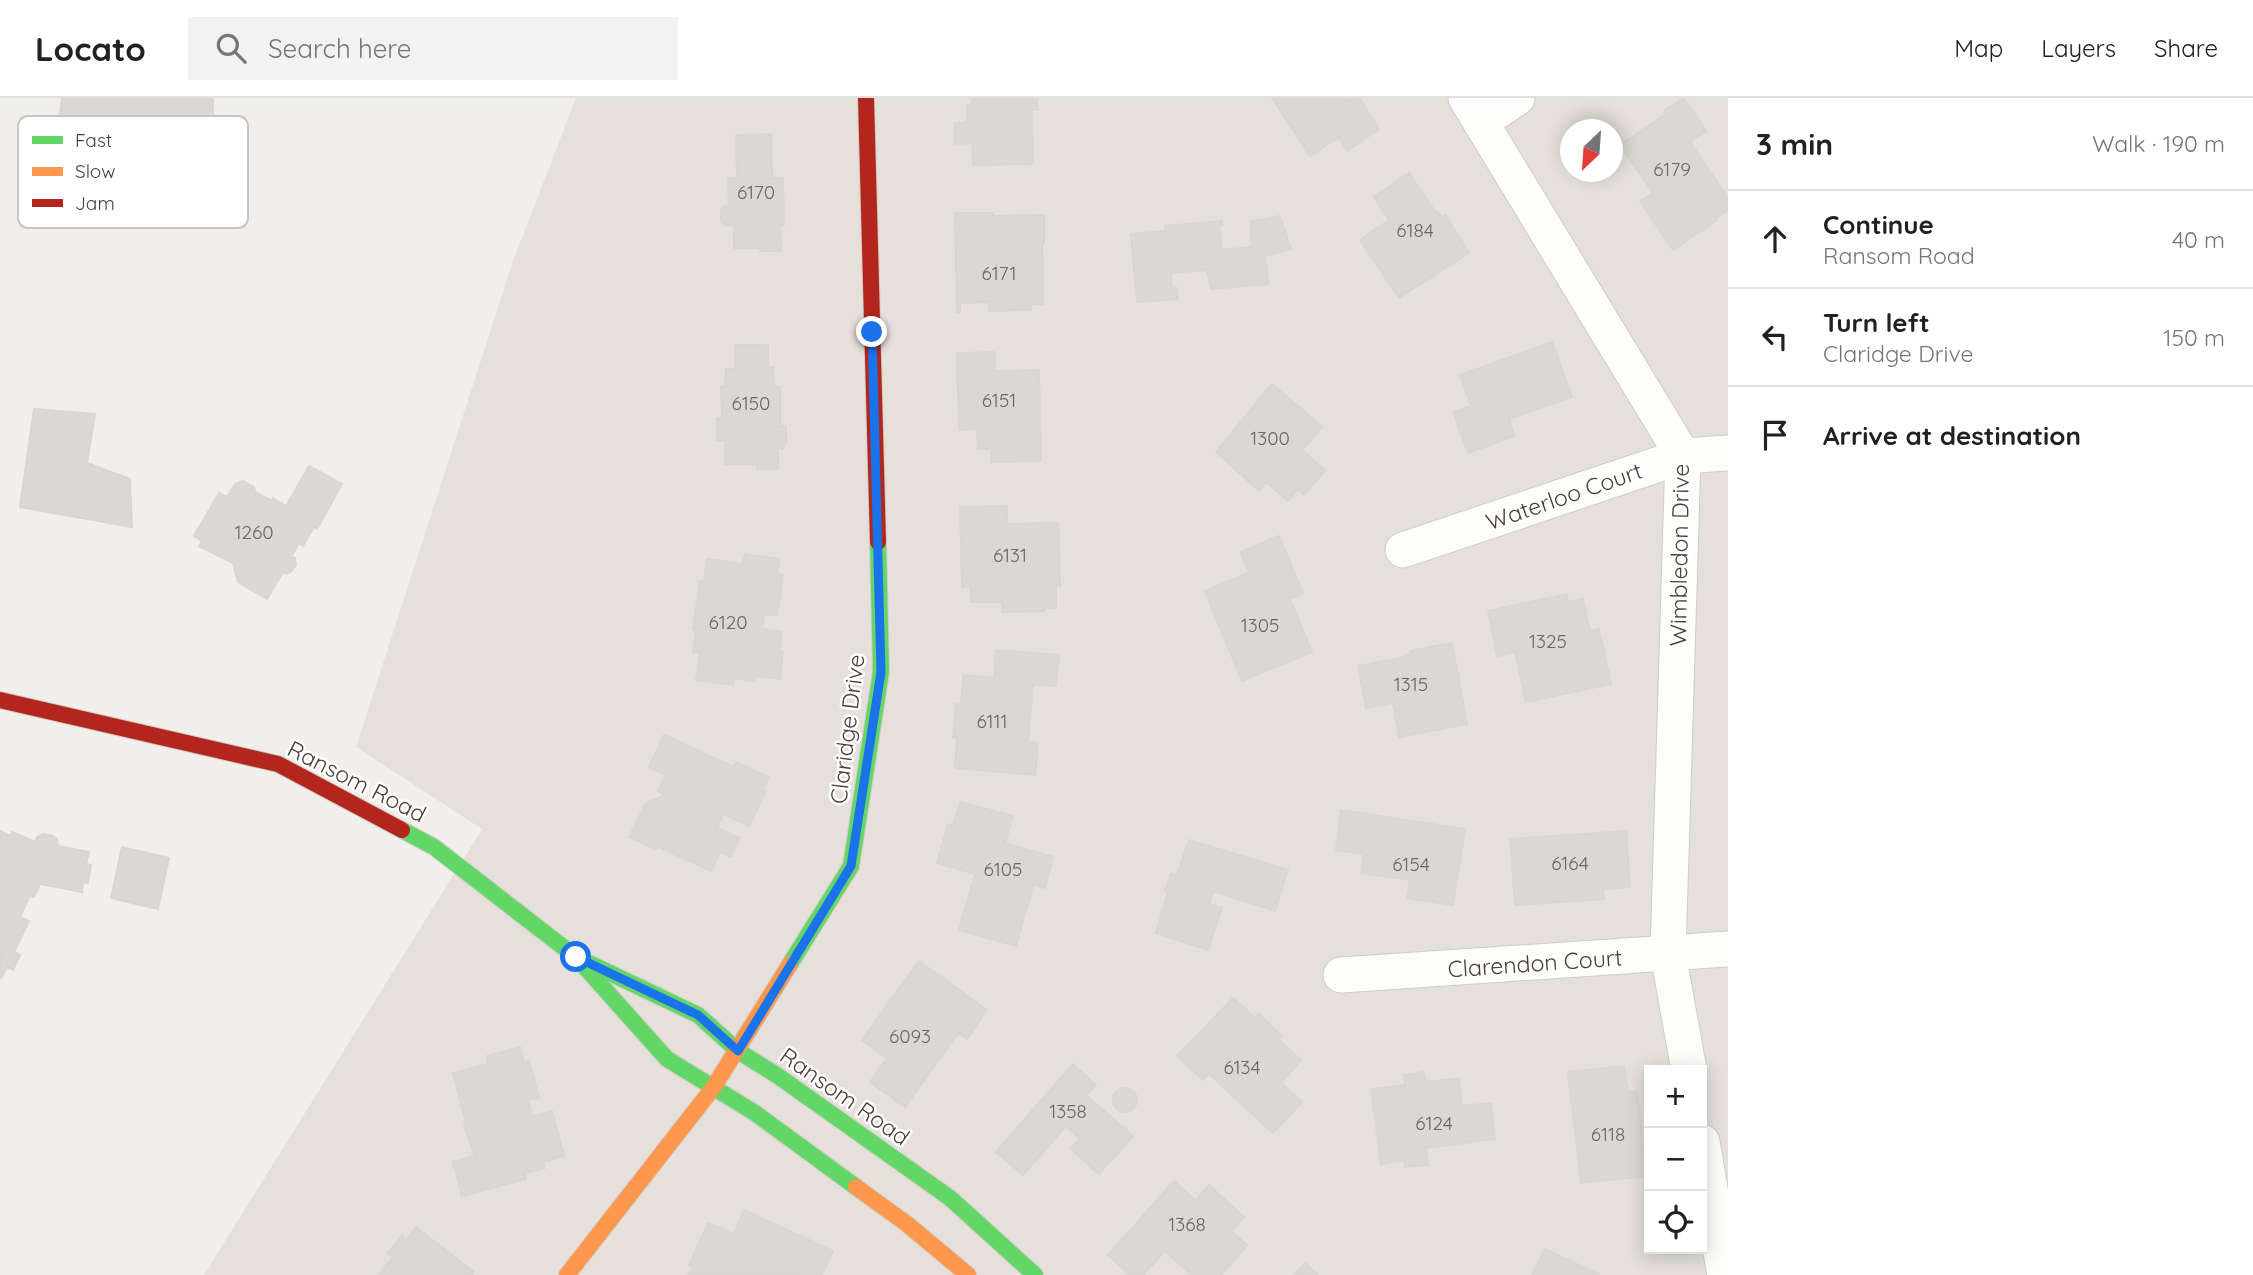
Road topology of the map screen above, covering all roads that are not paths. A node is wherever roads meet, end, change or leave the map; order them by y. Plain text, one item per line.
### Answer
1 (866, 98) edge
2 (1517, 98) edge
3 (1474, 110) edge
4 (1728, 453) edge
5 (1683, 456) junction
6 (1403, 550) dead end
7 (0, 700) edge
8 (1728, 949) edge
9 (1668, 954) junction
10 (576, 957) junction
11 (1341, 975) dead end
12 (738, 1051) junction
13 (1688, 1065) edge
14 (713, 1088) junction
15 (1707, 1171) edge
16 (567, 1275) edge
17 (968, 1275) edge
18 (1035, 1275) edge
19 (1725, 1275) edge

1 - 12 street, Claridge Drive
2 - 3 street
3 - 5 street, Wimbledon Drive
4 - 5 street, Waterloo Court
5 - 6 street, Waterloo Court
5 - 9 street, Wimbledon Drive
7 - 10 street, Ransom Road
8 - 9 street, Clarendon Court
9 - 11 street, Clarendon Court
9 - 13 street, Wimbledon Drive
10 - 12 street, Ransom Road
10 - 14 street, Ransom Road
12 - 14 street, Claridge Drive
12 - 18 street, Ransom Road
14 - 16 street, Claridge Drive
14 - 17 street, Ransom Road
15 - 19 street

